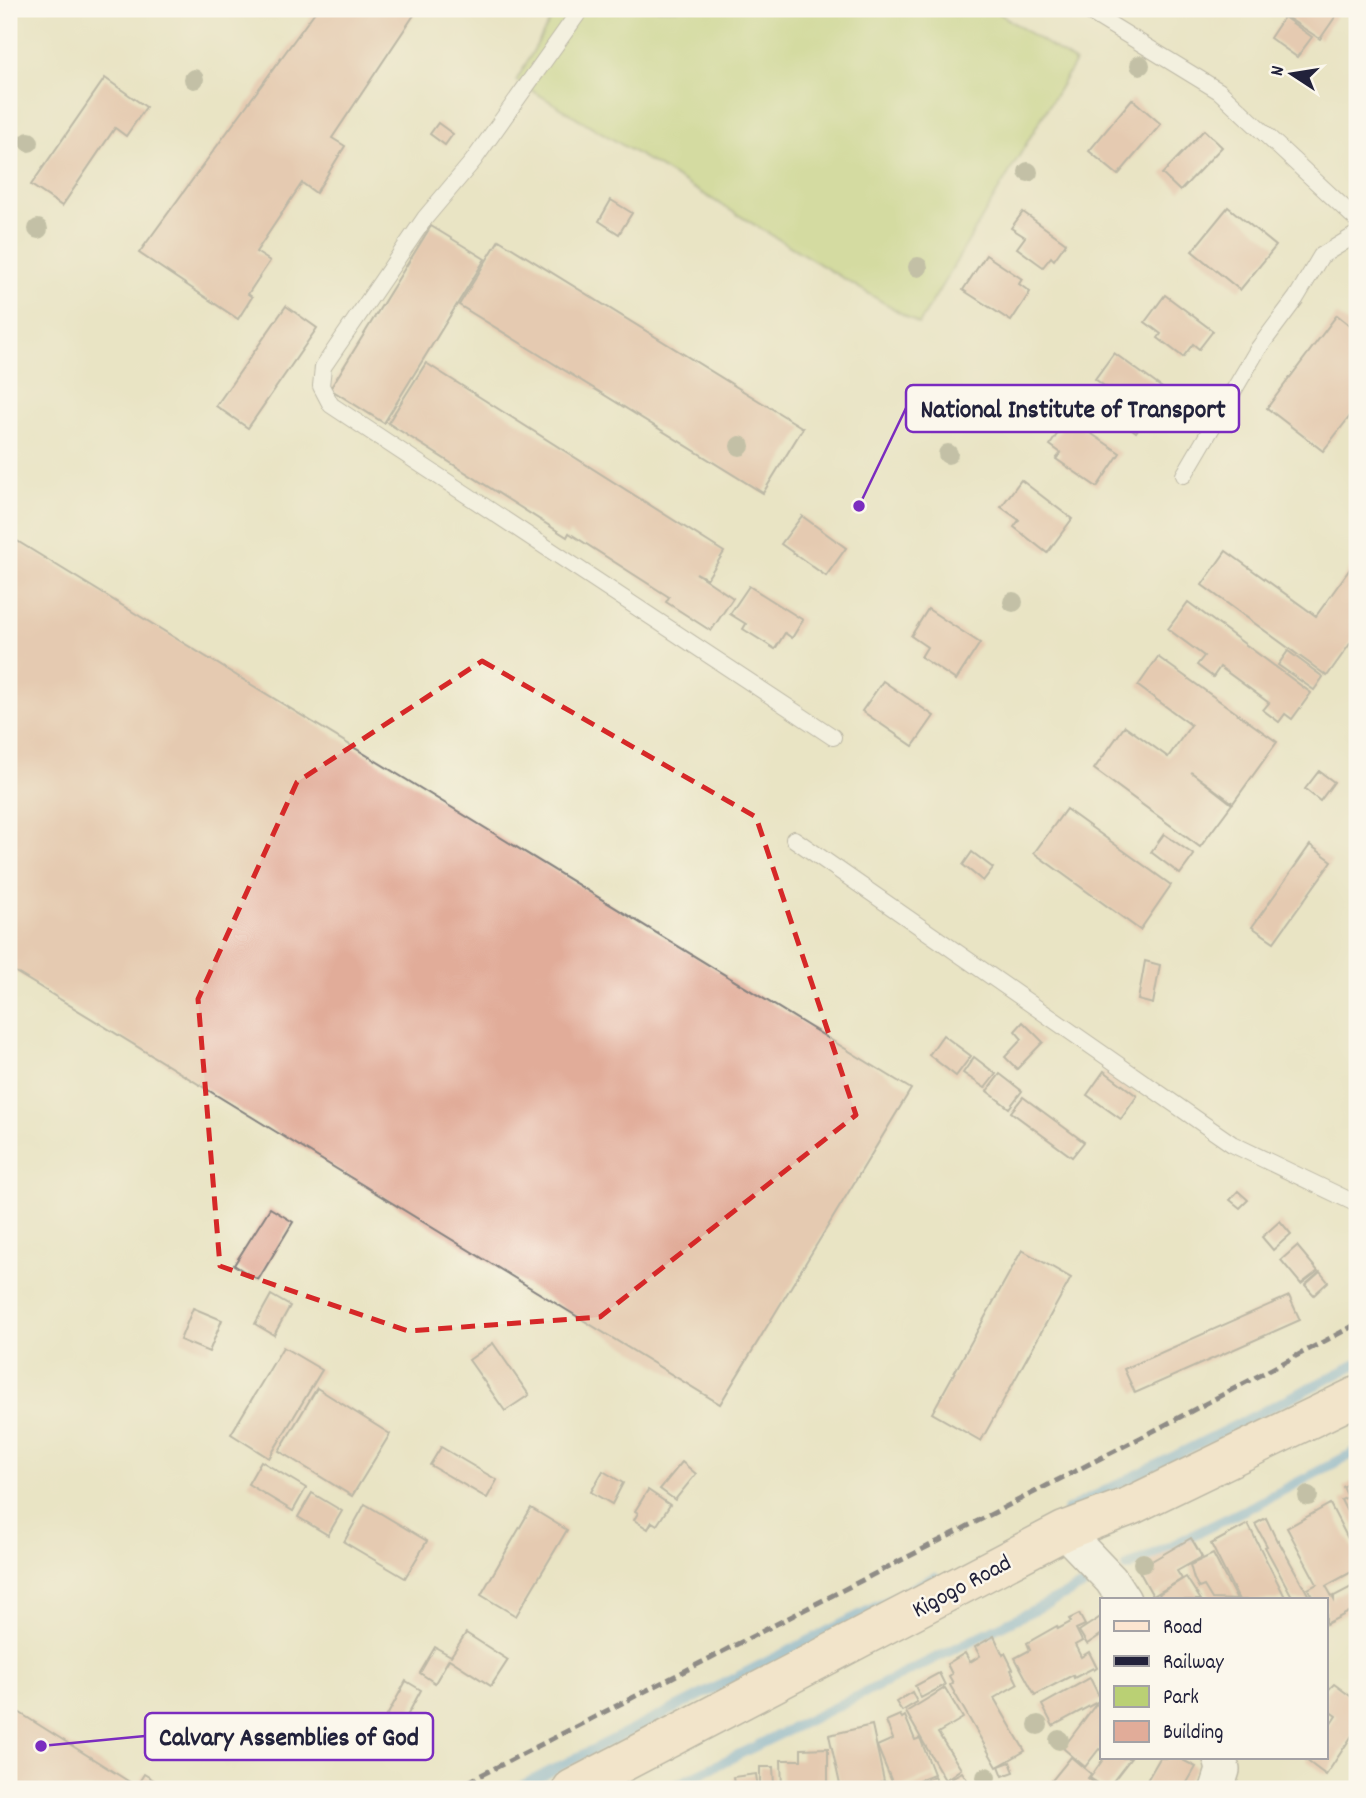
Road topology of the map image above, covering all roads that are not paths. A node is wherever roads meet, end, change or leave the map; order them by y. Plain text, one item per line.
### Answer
1 (581, 9) edge
2 (1084, 9) edge
3 (1357, 220) edge
4 (1357, 234) edge
5 (1184, 475) dead end
6 (833, 737) dead end
7 (794, 839) dead end
8 (1357, 1204) edge
9 (1357, 1396) edge
10 (1064, 1531) junction
11 (1123, 1598) edge
12 (1220, 1759) edge
13 (572, 1789) edge
14 (1217, 1789) edge

1 - 6 lane
2 - 3 lane
4 - 5 lane
7 - 8 lane
9 - 10 main road, Kigogo Road
10 - 11 street
10 - 13 main road, Kigogo Road
12 - 14 street

